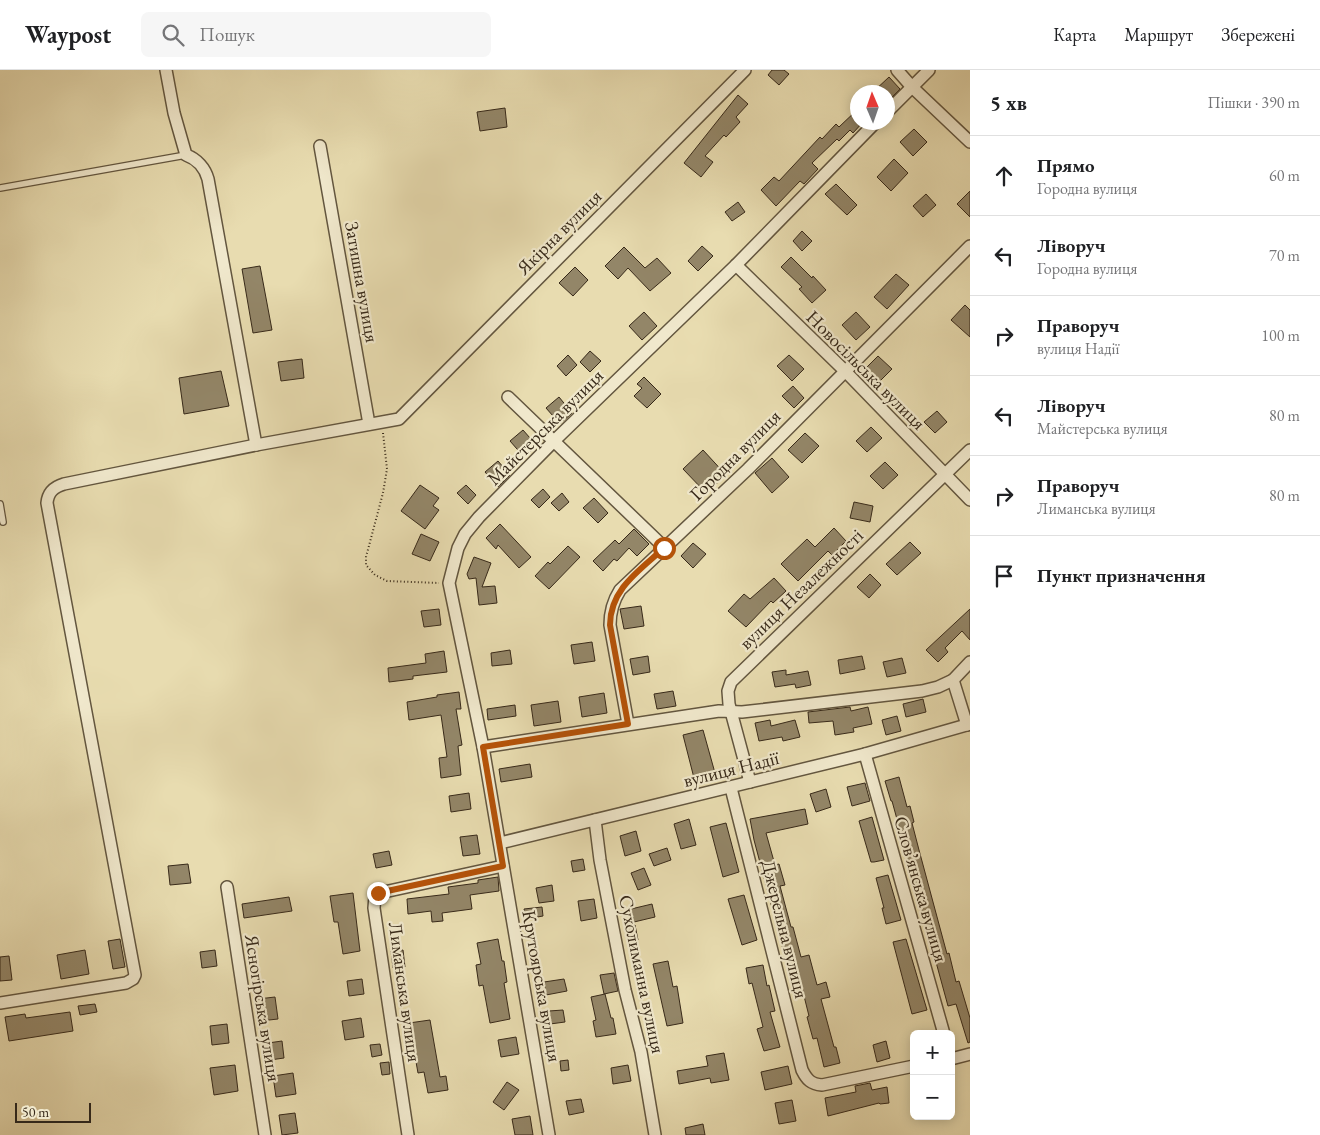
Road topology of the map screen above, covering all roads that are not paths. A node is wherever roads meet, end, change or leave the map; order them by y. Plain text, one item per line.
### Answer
1 (166, 70) edge
2 (745, 70) edge
3 (896, 70) edge
4 (929, 70) edge
5 (912, 87) junction
6 (895, 104) edge
7 (868, 130) edge
8 (970, 142) edge
9 (320, 146) dead end
10 (186, 155) junction
11 (0, 188) edge
12 (970, 246) edge
13 (736, 265) junction
14 (844, 370) junction
15 (508, 397) dead end
16 (369, 424) junction
17 (554, 441) junction
18 (256, 445) junction
19 (970, 450) edge
20 (944, 475) junction
21 (970, 500) edge
22 (0, 504) edge
23 (3, 522) dead end
24 (664, 548) junction
25 (970, 662) edge
26 (953, 680) junction
27 (730, 710) junction
28 (628, 724) junction
29 (969, 724) edge
30 (483, 747) junction
31 (865, 754) junction
32 (750, 782) junction
33 (731, 788) junction
34 (595, 820) junction
35 (500, 844) junction
36 (503, 866) junction
37 (227, 887) dead end
38 (0, 1004) edge
39 (943, 1030) edge
40 (970, 1054) edge
41 (955, 1058) edge
42 (910, 1067) edge
43 (265, 1135) edge
44 (408, 1135) edge
45 (549, 1135) edge
46 (655, 1135) edge

1 - 10 street
2 - 16 street, Якірна вулиця
3 - 5 street
4 - 5 street
5 - 6 street
5 - 8 street
7 - 13 street, Майстерська вулиця
9 - 16 street, Затишна вулиця
10 - 11 lane
10 - 18 street
12 - 14 street, Городна вулиця
13 - 14 street, Новосільська вулиця
13 - 17 street, Майстерська вулиця
14 - 20 street, Новосільська вулиця
14 - 24 street, Городна вулиця
15 - 17 street
16 - 18 street
17 - 24 street
17 - 30 street, Майстерська вулиця
18 - 38 street
19 - 20 street, вулиця Незалежності
20 - 21 street, Новосільська вулиця
20 - 27 street, вулиця Незалежності
22 - 23 lane
24 - 28 street, Городна вулиця
25 - 26 street
26 - 27 street
26 - 29 street
27 - 28 street
27 - 32 street, вулиця Незалежності
28 - 30 street
29 - 31 street, вулиця Надії
30 - 35 street, Майстерська вулиця
31 - 32 street, вулиця Надії
31 - 39 street, Словʼянська вулиця
32 - 33 street, вулиця Надії
33 - 34 street, вулиця Надії
33 - 42 street, Джерельна вулиця
34 - 35 street, вулиця Надії
34 - 46 street, Сухолиманна вулиця
35 - 36 street, Крутоярська вулиця
36 - 44 street, Лиманська вулиця
36 - 45 street, Крутоярська вулиця
37 - 43 street, Ясногірська вулиця
40 - 41 street

